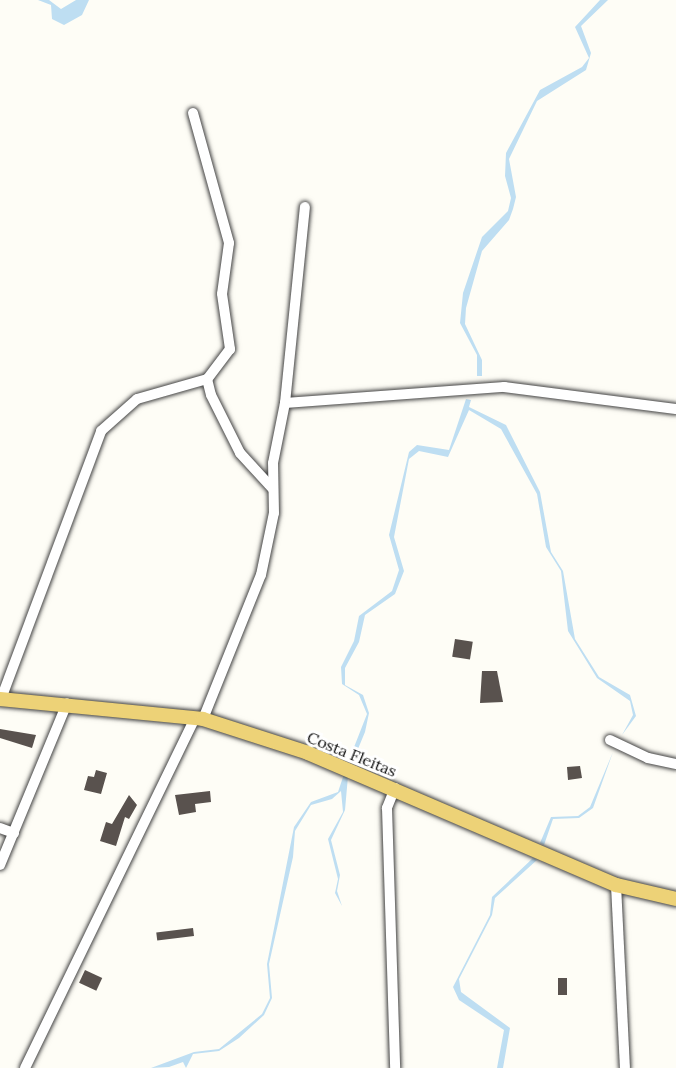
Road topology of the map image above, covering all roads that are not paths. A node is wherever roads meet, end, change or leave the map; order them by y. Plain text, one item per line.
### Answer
1 (193, 113) dead end
2 (305, 207) dead end
3 (207, 379) junction
4 (285, 403) junction
5 (676, 409) edge
6 (273, 489) junction
7 (0, 699) edge
8 (67, 703) junction
9 (199, 719) junction
10 (610, 740) dead end
11 (676, 764) edge
12 (395, 788) junction
13 (0, 828) edge
14 (14, 833) junction
15 (0, 865) edge
16 (616, 885) junction
17 (676, 899) edge
18 (25, 1068) edge
19 (395, 1068) edge
20 (625, 1068) edge

1 - 3 street
2 - 4 street
3 - 6 street
3 - 7 street
4 - 5 street
4 - 6 street
6 - 9 street
7 - 8 main road, Costa Fleitas
8 - 9 main road, Costa Fleitas
8 - 14 street
9 - 12 main road, Costa Fleitas
9 - 18 street
10 - 11 street
12 - 16 main road, Costa Fleitas
12 - 19 street
13 - 14 street
14 - 15 street
16 - 17 main road, Costa Fleitas
16 - 20 street

